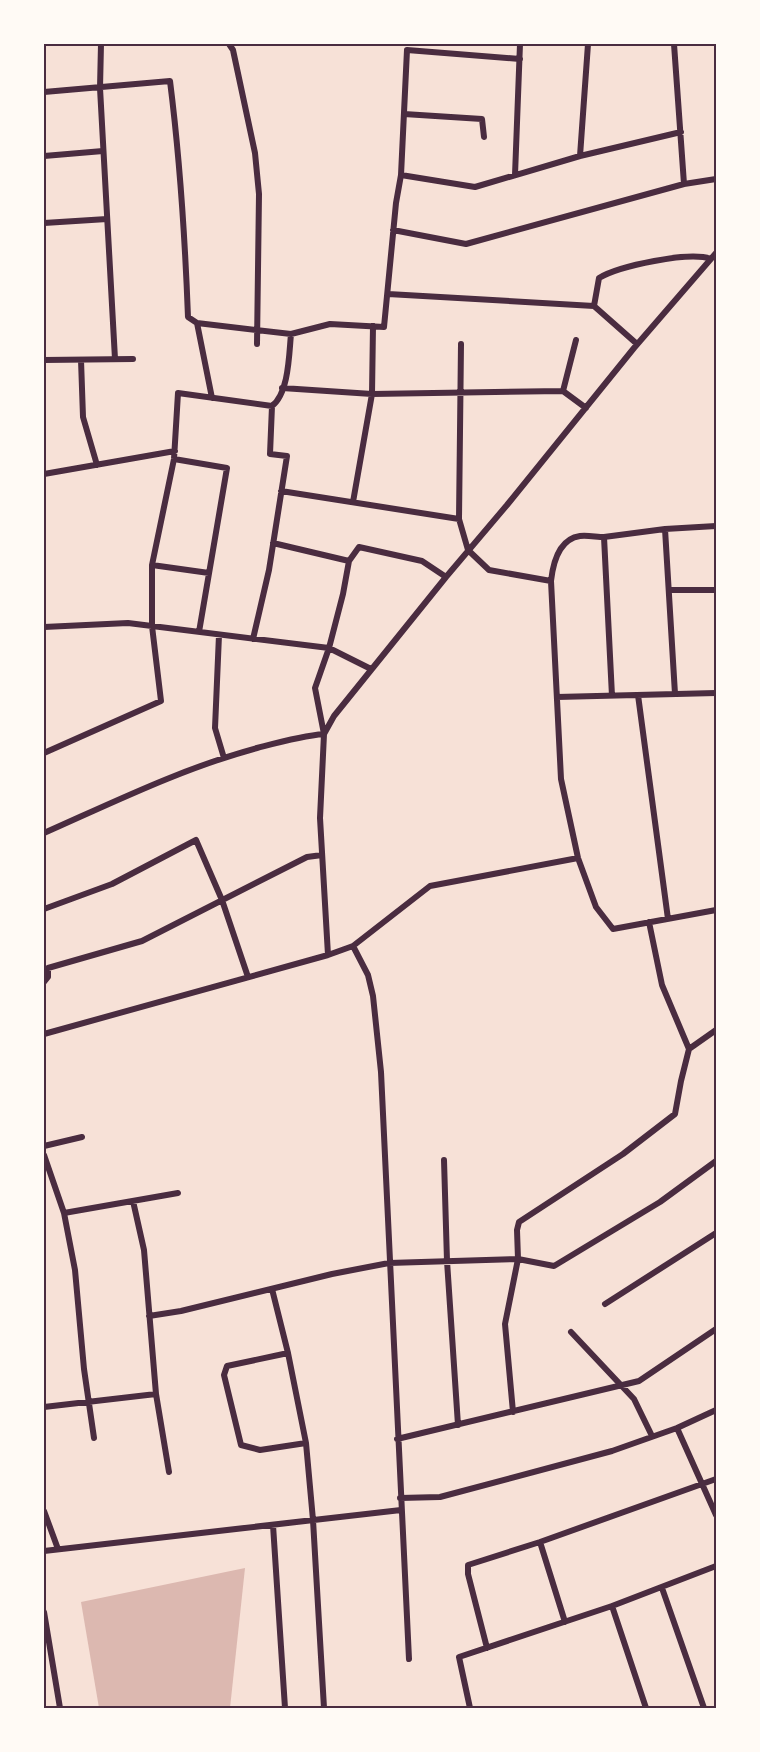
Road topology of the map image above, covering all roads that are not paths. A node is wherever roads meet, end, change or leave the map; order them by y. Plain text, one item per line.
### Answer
1 (101, 44) edge
2 (230, 44) edge
3 (520, 44) edge
4 (588, 44) edge
5 (674, 44) edge
6 (520, 59) junction
7 (99, 88) junction
8 (44, 92) edge
9 (404, 114) junction
10 (681, 132) junction
11 (484, 137) dead end
12 (103, 151) junction
13 (44, 156) edge
14 (580, 156) junction
15 (401, 175) junction
16 (515, 175) junction
17 (717, 178) edge
18 (684, 184) junction
19 (107, 219) junction
20 (44, 223) edge
21 (393, 231) junction
22 (717, 253) edge
23 (711, 259) junction
24 (387, 294) junction
25 (594, 306) junction
26 (197, 323) junction
27 (373, 326) junction
28 (257, 329) junction
29 (291, 334) junction
30 (576, 340) dead end
31 (257, 344) dead end
32 (461, 344) dead end
33 (637, 344) junction
34 (115, 359) junction
35 (133, 359) dead end
36 (44, 360) edge
37 (81, 360) junction
38 (282, 388) junction
39 (563, 392) junction
40 (461, 393) junction
41 (372, 394) junction
42 (212, 398) junction
43 (272, 406) junction
44 (586, 408) junction
45 (175, 451) junction
46 (174, 459) junction
47 (96, 465) junction
48 (44, 474) edge
49 (281, 491) junction
50 (353, 502) junction
51 (459, 519) junction
52 (717, 526) edge
53 (665, 529) junction
54 (604, 537) junction
55 (273, 543) junction
56 (468, 550) junction
57 (349, 561) junction
58 (152, 565) junction
59 (209, 573) junction
60 (446, 577) junction
61 (551, 581) junction
62 (669, 590) junction
63 (717, 590) edge
64 (152, 626) junction
65 (44, 627) edge
66 (199, 632) junction
67 (219, 635) junction
68 (253, 639) junction
69 (329, 648) junction
70 (371, 669) junction
71 (717, 693) edge
72 (675, 694) junction
73 (638, 695) junction
74 (612, 696) junction
75 (557, 697) junction
76 (324, 734) junction
77 (44, 753) edge
78 (224, 758) junction
79 (44, 832) edge
80 (322, 855) junction
81 (578, 858) junction
82 (222, 900) junction
83 (44, 909) edge
84 (717, 910) edge
85 (668, 919) junction
86 (649, 922) junction
87 (353, 946) junction
88 (328, 955) junction
89 (248, 977) junction
90 (44, 982) edge
91 (717, 1030) edge
92 (44, 1034) edge
93 (690, 1049) junction
94 (82, 1137) dead end
95 (44, 1146) edge
96 (44, 1155) edge
97 (444, 1160) dead end
98 (717, 1161) edge
99 (178, 1193) dead end
100 (133, 1201) junction
101 (63, 1213) junction
102 (717, 1233) edge
103 (518, 1259) junction
104 (447, 1262) junction
105 (389, 1263) junction
106 (272, 1289) junction
107 (605, 1304) dead end
108 (149, 1316) junction
109 (717, 1329) edge
110 (571, 1332) dead end
111 (288, 1353) junction
112 (621, 1384) junction
113 (156, 1394) junction
114 (88, 1402) junction
115 (44, 1407) edge
116 (717, 1410) edge
117 (513, 1412) junction
118 (459, 1425) junction
119 (677, 1428) junction
120 (652, 1436) junction
121 (94, 1438) dead end
122 (397, 1439) junction
123 (306, 1443) junction
124 (169, 1472) dead end
125 (717, 1479) edge
126 (702, 1484) junction
127 (400, 1498) junction
128 (401, 1510) junction
129 (44, 1511) edge
130 (717, 1515) edge
131 (313, 1520) junction
132 (273, 1525) junction
133 (540, 1542) junction
134 (58, 1549) junction
135 (44, 1551) edge
136 (717, 1566) edge
137 (662, 1588) junction
138 (612, 1606) junction
139 (44, 1612) edge
140 (565, 1622) junction
141 (487, 1648) junction
142 (409, 1659) dead end
143 (60, 1708) edge
144 (285, 1708) edge
145 (324, 1708) edge
146 (470, 1708) edge
147 (646, 1708) edge
148 (704, 1708) edge

1 - 7 street
2 - 28 street
3 - 6 street
4 - 14 street
5 - 10 street
6 - 9 street
6 - 16 street
7 - 8 street
7 - 12 street
7 - 26 street
9 - 11 street
9 - 15 street
10 - 14 street
10 - 18 street
12 - 13 street
12 - 19 street
14 - 16 street
15 - 16 street
15 - 21 street
17 - 18 street
18 - 21 street
19 - 20 street
19 - 34 street
21 - 24 street
22 - 23 street
23 - 25 street
23 - 33 street
24 - 25 street
24 - 27 street
25 - 33 street
26 - 28 street
26 - 42 street
27 - 29 street
27 - 41 street
28 - 29 street
28 - 31 street
29 - 38 street
30 - 39 street
32 - 40 street
33 - 44 street
34 - 35 street
34 - 37 street
36 - 37 street
37 - 47 street
38 - 41 street
38 - 43 street
39 - 40 street
39 - 44 street
40 - 41 street
40 - 51 street
41 - 50 street
42 - 43 street
42 - 45 street
43 - 49 street
44 - 56 street
45 - 46 street
45 - 47 street
46 - 58 street
46 - 59 street
47 - 48 street
49 - 50 street
49 - 55 street
50 - 51 street
51 - 56 street
52 - 53 street
53 - 54 street
53 - 62 street
54 - 61 street
54 - 74 street
55 - 57 street
55 - 68 street
56 - 60 street
56 - 61 street
57 - 60 street
57 - 69 street
58 - 59 street
58 - 64 street
59 - 66 street
60 - 70 street
61 - 75 street
62 - 63 street
62 - 72 street
64 - 65 street
64 - 66 street
64 - 77 street
66 - 67 street
67 - 68 street
67 - 78 street
68 - 69 street
69 - 70 street
69 - 76 street
70 - 76 street
71 - 72 street
72 - 73 street
73 - 74 street
73 - 85 street
74 - 75 street
75 - 81 street
76 - 78 street
76 - 80 street
78 - 79 street
80 - 82 street
80 - 88 street
81 - 86 street
81 - 87 street
82 - 83 street
82 - 89 street
82 - 90 street
84 - 85 street
85 - 86 street
86 - 93 street
87 - 88 street
87 - 105 street
88 - 89 street
89 - 92 street
91 - 93 street
93 - 103 street
94 - 95 street
96 - 101 street
97 - 104 street
98 - 103 street
99 - 100 street
100 - 101 street
100 - 108 street
101 - 114 street
102 - 107 street
103 - 104 street
103 - 117 street
104 - 105 street
104 - 118 street
105 - 106 street
105 - 122 street
106 - 108 street
106 - 111 street
108 - 113 street
109 - 112 street
110 - 112 street
111 - 123 street
111 - 123 street
112 - 117 street
112 - 120 street
113 - 114 street
113 - 124 street
114 - 115 street
114 - 121 street
116 - 119 street
117 - 118 street
118 - 122 street
119 - 120 street
119 - 126 street
120 - 127 street
122 - 127 street
123 - 131 street
125 - 126 street
126 - 130 street
126 - 133 street
127 - 128 street
128 - 131 street
128 - 142 street
129 - 134 street
131 - 132 street
131 - 145 street
132 - 134 street
132 - 144 street
133 - 140 street
133 - 141 street
134 - 135 street
136 - 137 street
137 - 138 street
137 - 148 street
138 - 140 street
138 - 147 street
139 - 143 street
140 - 141 street
141 - 146 street

